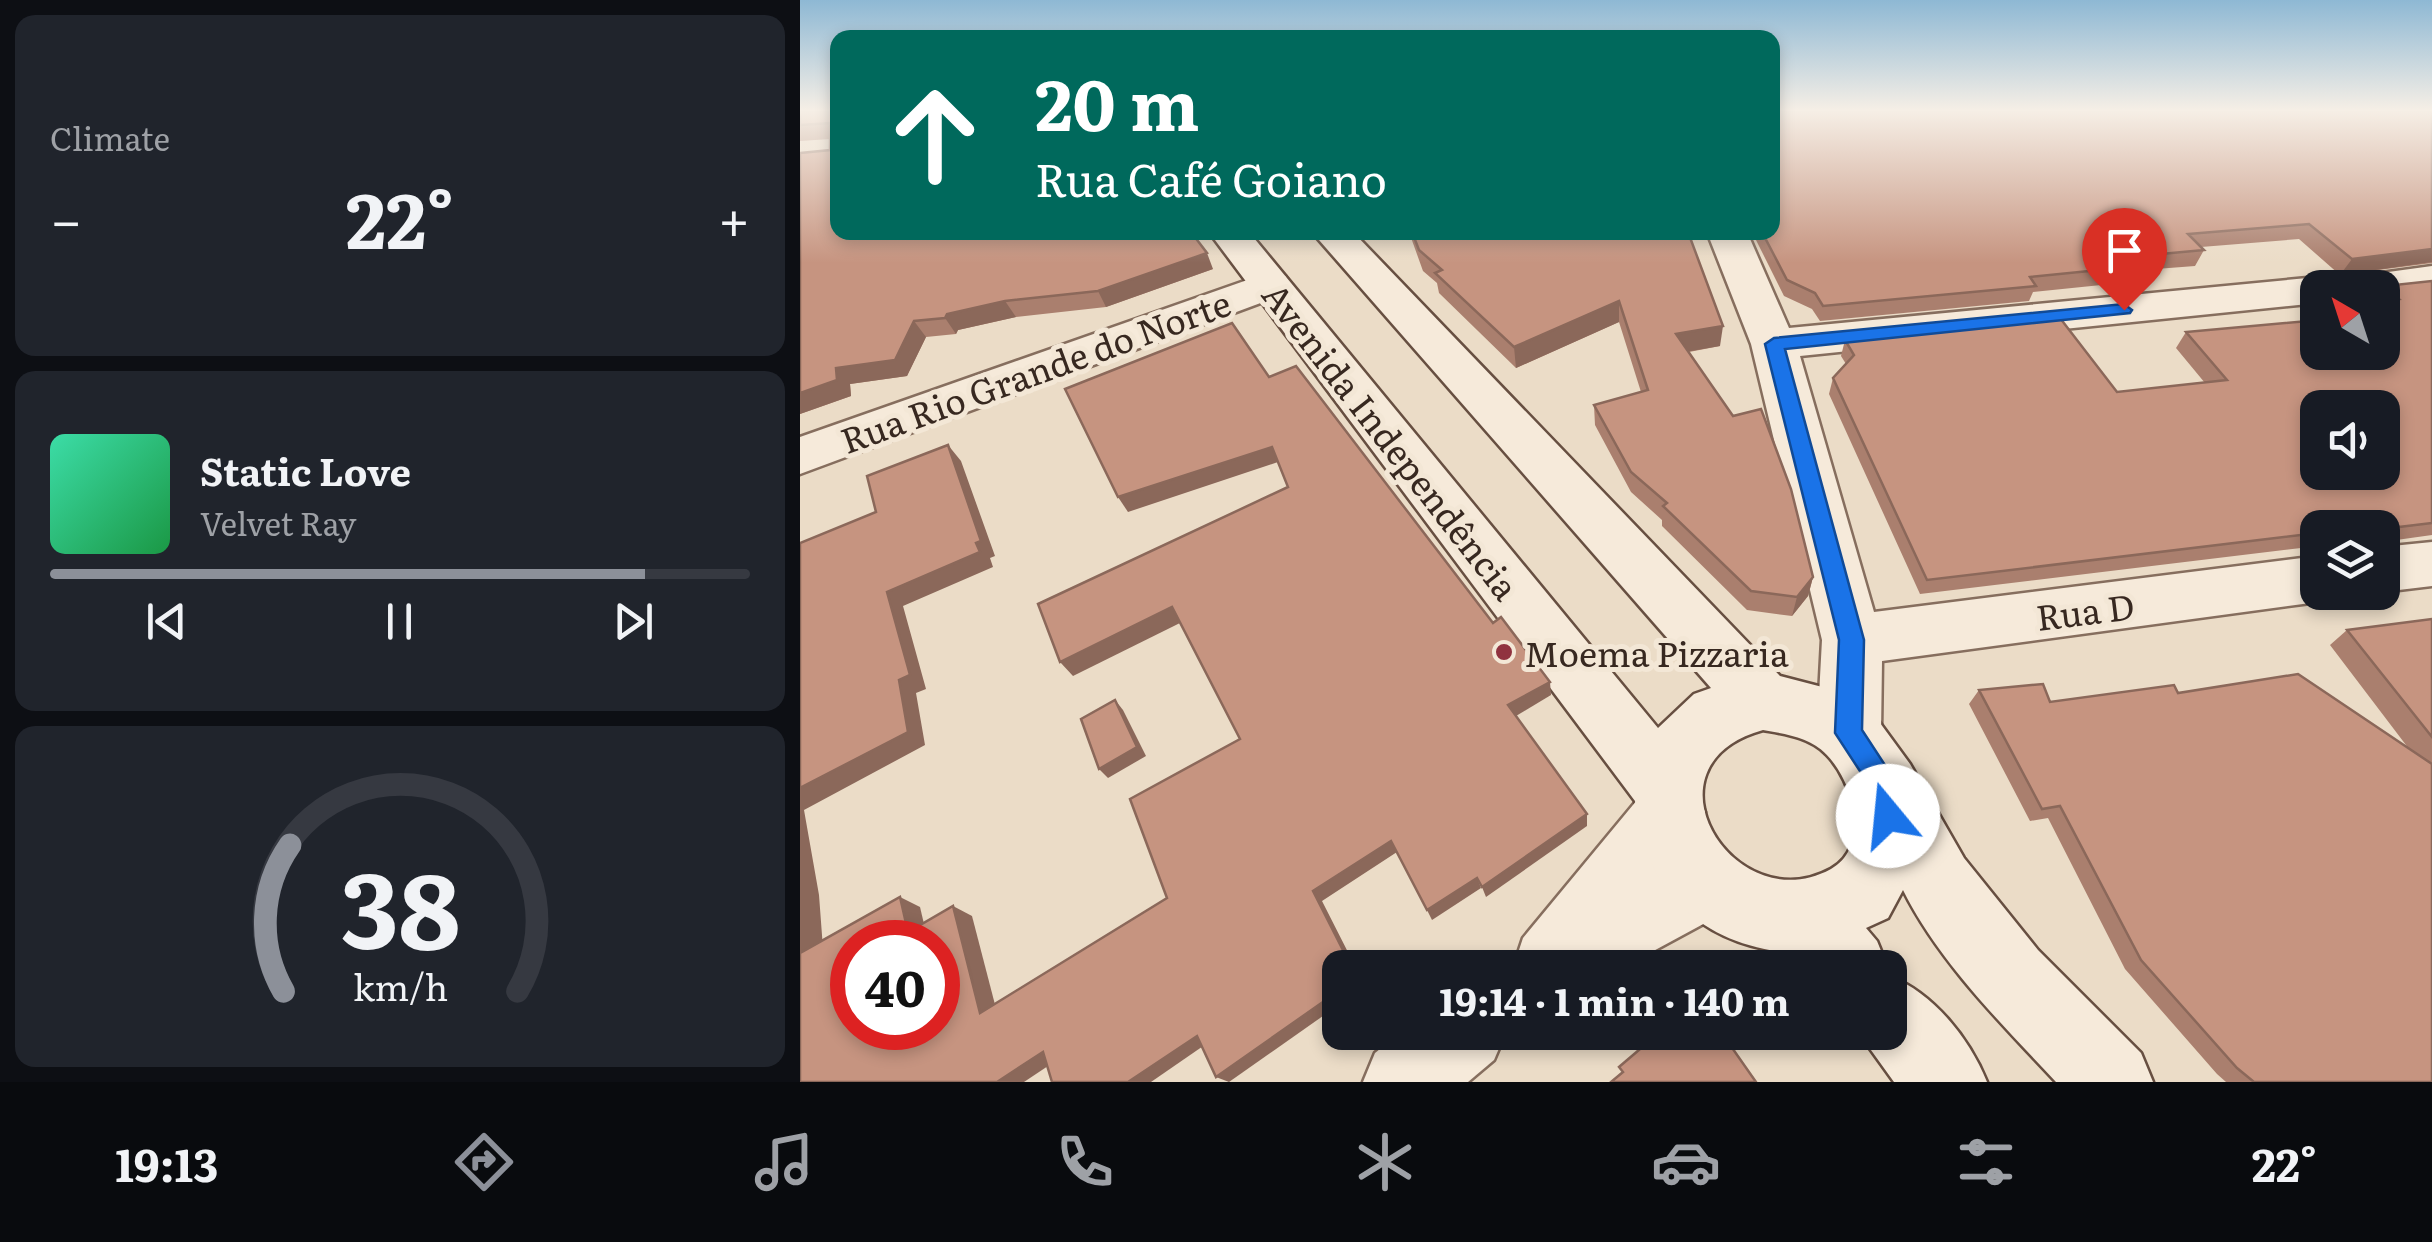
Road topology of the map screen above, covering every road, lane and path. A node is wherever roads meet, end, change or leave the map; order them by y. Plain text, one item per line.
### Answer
1 (1234, 240) edge
2 (1338, 240) edge
3 (1730, 240) edge
4 (2432, 279) edge
5 (2400, 282) edge
6 (1270, 284) junction
7 (2300, 292) edge
8 (1774, 344) junction
9 (800, 456) edge
10 (2432, 564) edge
11 (2400, 568) edge
12 (2300, 581) edge
13 (1852, 640) junction
14 (1764, 702) junction
15 (1867, 760) junction
16 (1668, 801) junction
17 (1706, 884) junction
18 (1829, 943) edge
19 (1561, 950) edge
20 (1580, 950) edge
21 (1907, 1035) edge
22 (1444, 1050) edge
23 (1404, 1082) edge
24 (1946, 1082) edge
25 (2112, 1082) edge

1 - 6 street, Avenida Independência
2 - 14 street
3 - 8 street
4 - 5 street
6 - 9 street, Rua Rio Grande do Norte
6 - 16 street, Avenida Independência
7 - 8 street
8 - 13 street
10 - 11 street
12 - 13 street, Rua D
13 - 15 street
14 - 15 street
14 - 16 street
15 - 18 street
15 - 25 street
16 - 17 street
16 - 19 street
17 - 18 street
17 - 20 street
21 - 24 street
22 - 23 street

